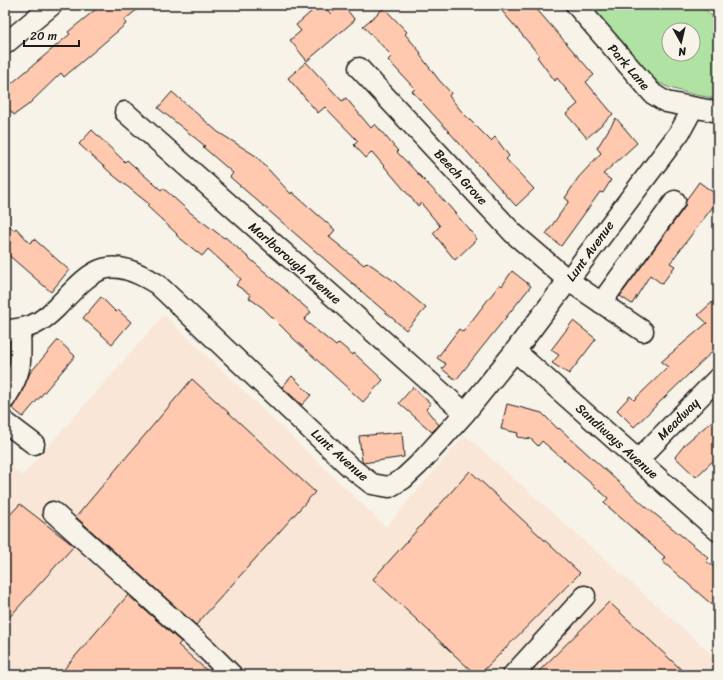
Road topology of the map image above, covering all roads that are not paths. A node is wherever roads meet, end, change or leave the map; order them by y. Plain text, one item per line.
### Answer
1 (52, 5) edge
2 (576, 5) edge
3 (5, 44) edge
4 (358, 68) dead end
5 (693, 108) junction
6 (125, 112) dead end
7 (718, 112) edge
8 (675, 201) dead end
9 (569, 280) junction
10 (601, 303) junction
11 (12, 329) edge
12 (643, 331) dead end
13 (515, 351) junction
14 (718, 378) edge
15 (5, 399) edge
16 (465, 413) junction
17 (5, 422) edge
18 (34, 444) dead end
19 (638, 460) junction
20 (53, 512) dead end
21 (718, 531) edge
22 (585, 596) dead end
23 (232, 675) edge
24 (513, 675) edge

1 - 3 street
2 - 5 street, Park Lane
4 - 9 street, Beech Grove
5 - 7 street, Park Lane
5 - 9 street, Lunt Avenue
6 - 16 street, Marlborough Avenue
8 - 10 street
9 - 10 street, Beech Grove
9 - 13 street, Lunt Avenue
10 - 12 street, Beech Grove
11 - 15 street
11 - 16 street, Lunt Avenue
13 - 16 street, Lunt Avenue
13 - 19 street, Sandiways Avenue
14 - 19 street, Meadway
17 - 18 street
19 - 21 street, Sandiways Avenue
20 - 23 street
22 - 24 street

